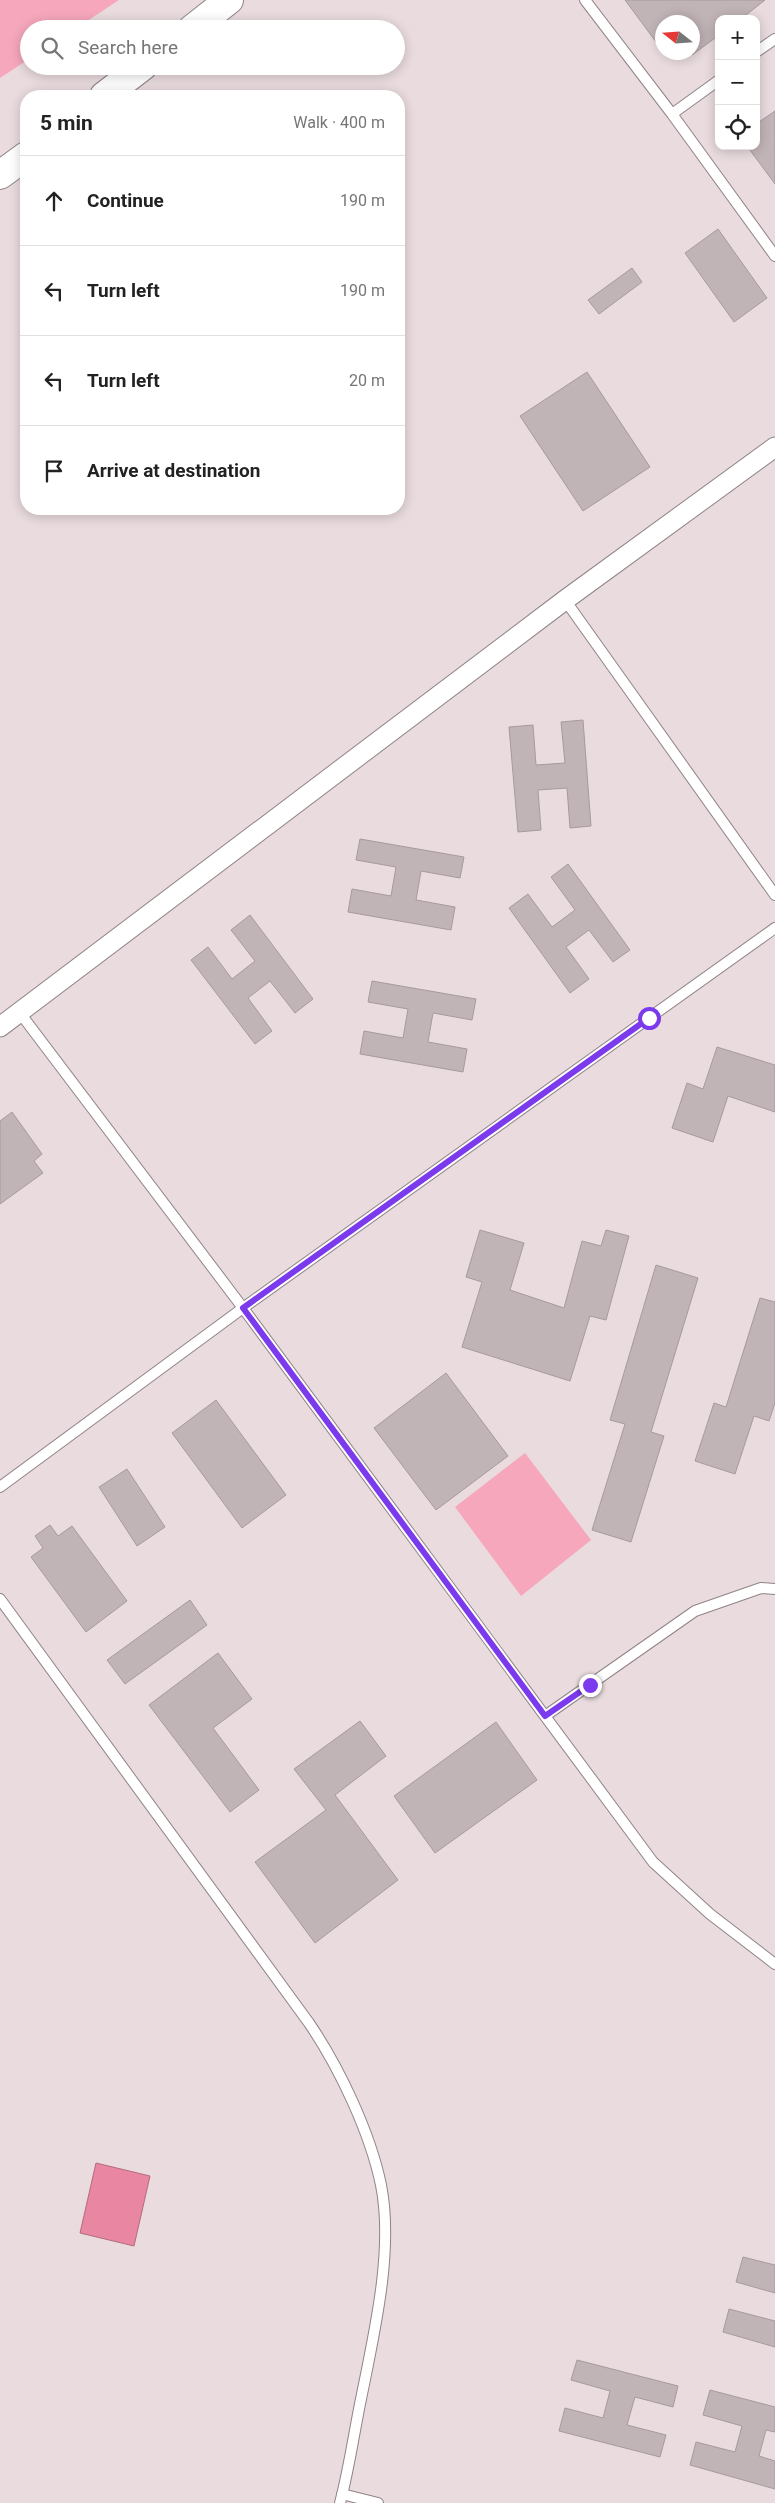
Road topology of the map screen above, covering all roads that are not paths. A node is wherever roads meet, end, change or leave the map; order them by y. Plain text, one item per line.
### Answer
1 (229, 0) edge
2 (586, 0) edge
3 (203, 20) edge
4 (775, 39) edge
5 (760, 49) edge
6 (131, 75) edge
7 (715, 83) edge
8 (112, 90) edge
9 (672, 114) junction
10 (20, 160) edge
11 (0, 175) edge
12 (775, 256) edge
13 (775, 447) edge
14 (565, 600) junction
15 (775, 895) edge
16 (775, 928) edge
17 (20, 1013) junction
18 (0, 1027) edge
19 (243, 1308) junction
20 (0, 1487) edge
21 (775, 1589) edge
22 (0, 1599) edge
23 (545, 1716) junction
24 (775, 1964) edge
25 (341, 2499) edge
26 (378, 2503) edge

1 - 3 street
2 - 9 lane
4 - 5 lane
6 - 8 street
7 - 9 lane
9 - 12 lane
10 - 11 street
13 - 14 street
14 - 15 lane
14 - 17 street
16 - 19 lane
17 - 18 street
17 - 19 lane
19 - 20 lane
19 - 23 lane
21 - 23 lane
22 - 25 lane
23 - 24 lane
25 - 26 lane

